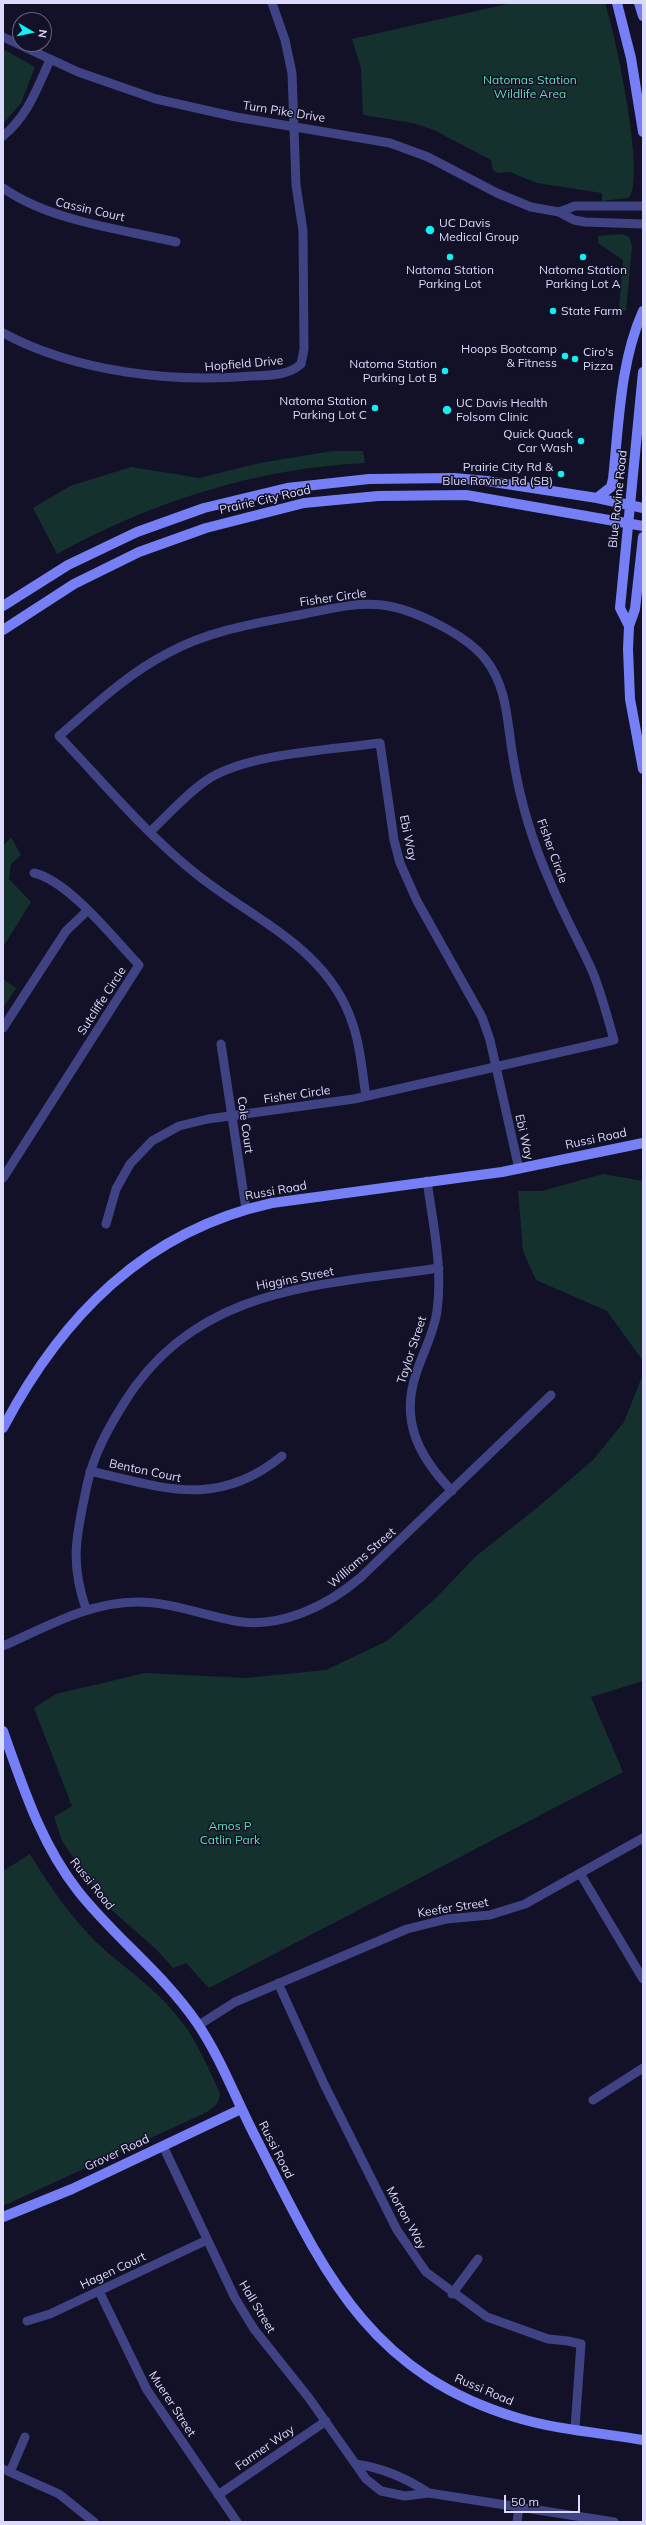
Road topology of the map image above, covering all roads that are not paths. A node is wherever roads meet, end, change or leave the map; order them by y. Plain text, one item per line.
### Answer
1 (272, 3) edge
2 (617, 3) edge
3 (639, 3) edge
4 (643, 16) edge
5 (3, 37) edge
6 (50, 60) junction
7 (294, 126) junction
8 (643, 132) edge
9 (3, 136) edge
10 (3, 188) edge
11 (643, 206) edge
12 (560, 212) junction
13 (643, 224) edge
14 (176, 242) dead end
15 (643, 311) edge
16 (3, 333) edge
17 (643, 372) edge
18 (597, 498) junction
19 (631, 506) junction
20 (643, 508) edge
21 (628, 524) junction
22 (643, 526) edge
23 (643, 537) edge
24 (3, 606) edge
25 (629, 626) junction
26 (3, 630) edge
27 (643, 769) edge
28 (151, 832) junction
29 (34, 873) dead end
30 (87, 911) junction
31 (6, 1017) edge
32 (3, 1028) edge
33 (221, 1044) dead end
34 (496, 1066) junction
35 (366, 1096) junction
36 (232, 1116) junction
37 (643, 1143) edge
38 (3, 1160) edge
39 (11, 1165) junction
40 (519, 1169) junction
41 (3, 1178) edge
42 (427, 1181) junction
43 (246, 1209) junction
44 (106, 1224) dead end
45 (439, 1268) junction
46 (551, 1395) dead end
47 (3, 1428) edge
48 (282, 1456) dead end
49 (90, 1471) junction
50 (452, 1491) junction
51 (86, 1609) junction
52 (3, 1646) edge
53 (3, 1731) edge
54 (643, 1838) edge
55 (580, 1875) junction
56 (643, 1979) edge
57 (278, 1983) junction
58 (199, 2025) junction
59 (643, 2068) edge
60 (593, 2100) dead end
61 (241, 2109) junction
62 (163, 2146) junction
63 (3, 2217) edge
64 (207, 2240) junction
65 (478, 2259) dead end
66 (99, 2291) junction
67 (452, 2294) junction
68 (27, 2321) dead end
69 (326, 2421) junction
70 (575, 2428) junction
71 (25, 2438) dead end
72 (643, 2440) edge
73 (356, 2464) junction
74 (7, 2471) edge
75 (430, 2493) junction
76 (218, 2495) junction
77 (519, 2507) junction
78 (94, 2522) edge
79 (237, 2522) edge
80 (517, 2522) edge
81 (614, 2522) edge

1 - 7 street, Hopfield Drive
2 - 8 main road
3 - 4 main road
5 - 6 street, Turn Pike Drive
6 - 7 street, Turn Pike Drive
6 - 9 street
7 - 12 street, Turn Pike Drive
7 - 16 street, Hopfield Drive
10 - 14 street, Cassin Court
11 - 12 street, Turn Pike Drive
12 - 13 street, Turn Pike Drive
15 - 18 main road
17 - 19 main road, Blue Ravine Road
18 - 19 main road, Prairie City Road
18 - 24 main road, Prairie City Road
19 - 20 main road, Prairie City Road
19 - 21 main road, Blue Ravine Road
21 - 22 main road, Prairie City Road
21 - 25 main road, Blue Ravine Road
21 - 26 main road, Prairie City Road
23 - 25 main road, Blue Ravine Road
25 - 27 main road, Blue Ravine Road
28 - 34 street, Ebi Way
28 - 34 street, Fisher Circle
28 - 35 street, Fisher Circle
29 - 30 street
30 - 31 street
30 - 39 street, Sutcliffe Circle
31 - 32 street
33 - 36 street, Cole Court
34 - 35 street, Fisher Circle
34 - 40 street, Ebi Way
35 - 36 street, Fisher Circle
36 - 43 street, Cole Court
36 - 44 street, Fisher Circle
37 - 40 main road, Russi Road
38 - 39 street
39 - 41 street
40 - 42 main road, Russi Road
42 - 43 main road, Russi Road
42 - 45 street, Taylor Street
43 - 47 main road, Russi Road
45 - 49 street, Higgins Street
45 - 50 street, Taylor Street
46 - 50 street, Williams Street
48 - 49 street, Benton Court
49 - 51 street, Higgins Street
50 - 51 street, Williams Street
51 - 52 street, Williams Street
53 - 58 main road, Russi Road
54 - 55 street, Keefer Street
55 - 56 street
55 - 57 street, Keefer Street
57 - 58 street, Keefer Street
57 - 67 street, Morton Way
58 - 61 main road, Russi Road
59 - 60 street
61 - 62 main road, Grover Road
61 - 70 main road, Russi Road
62 - 63 main road, Grover Road
62 - 64 street, Hall Street
64 - 66 street, Hagen Court
64 - 69 street, Hall Street
65 - 67 street
66 - 68 street, Hagen Court
66 - 76 street, Muerer Street
67 - 70 street, Morton Way
69 - 73 street, Hall Street
69 - 76 street, Farmer Way
70 - 72 main road, Russi Road
71 - 74 street
73 - 75 street, Hall Street
73 - 75 street, Hall Street
74 - 78 street
75 - 77 street, Hall Street
76 - 79 street, Muerer Street
77 - 80 street
77 - 81 street, Hall Street

